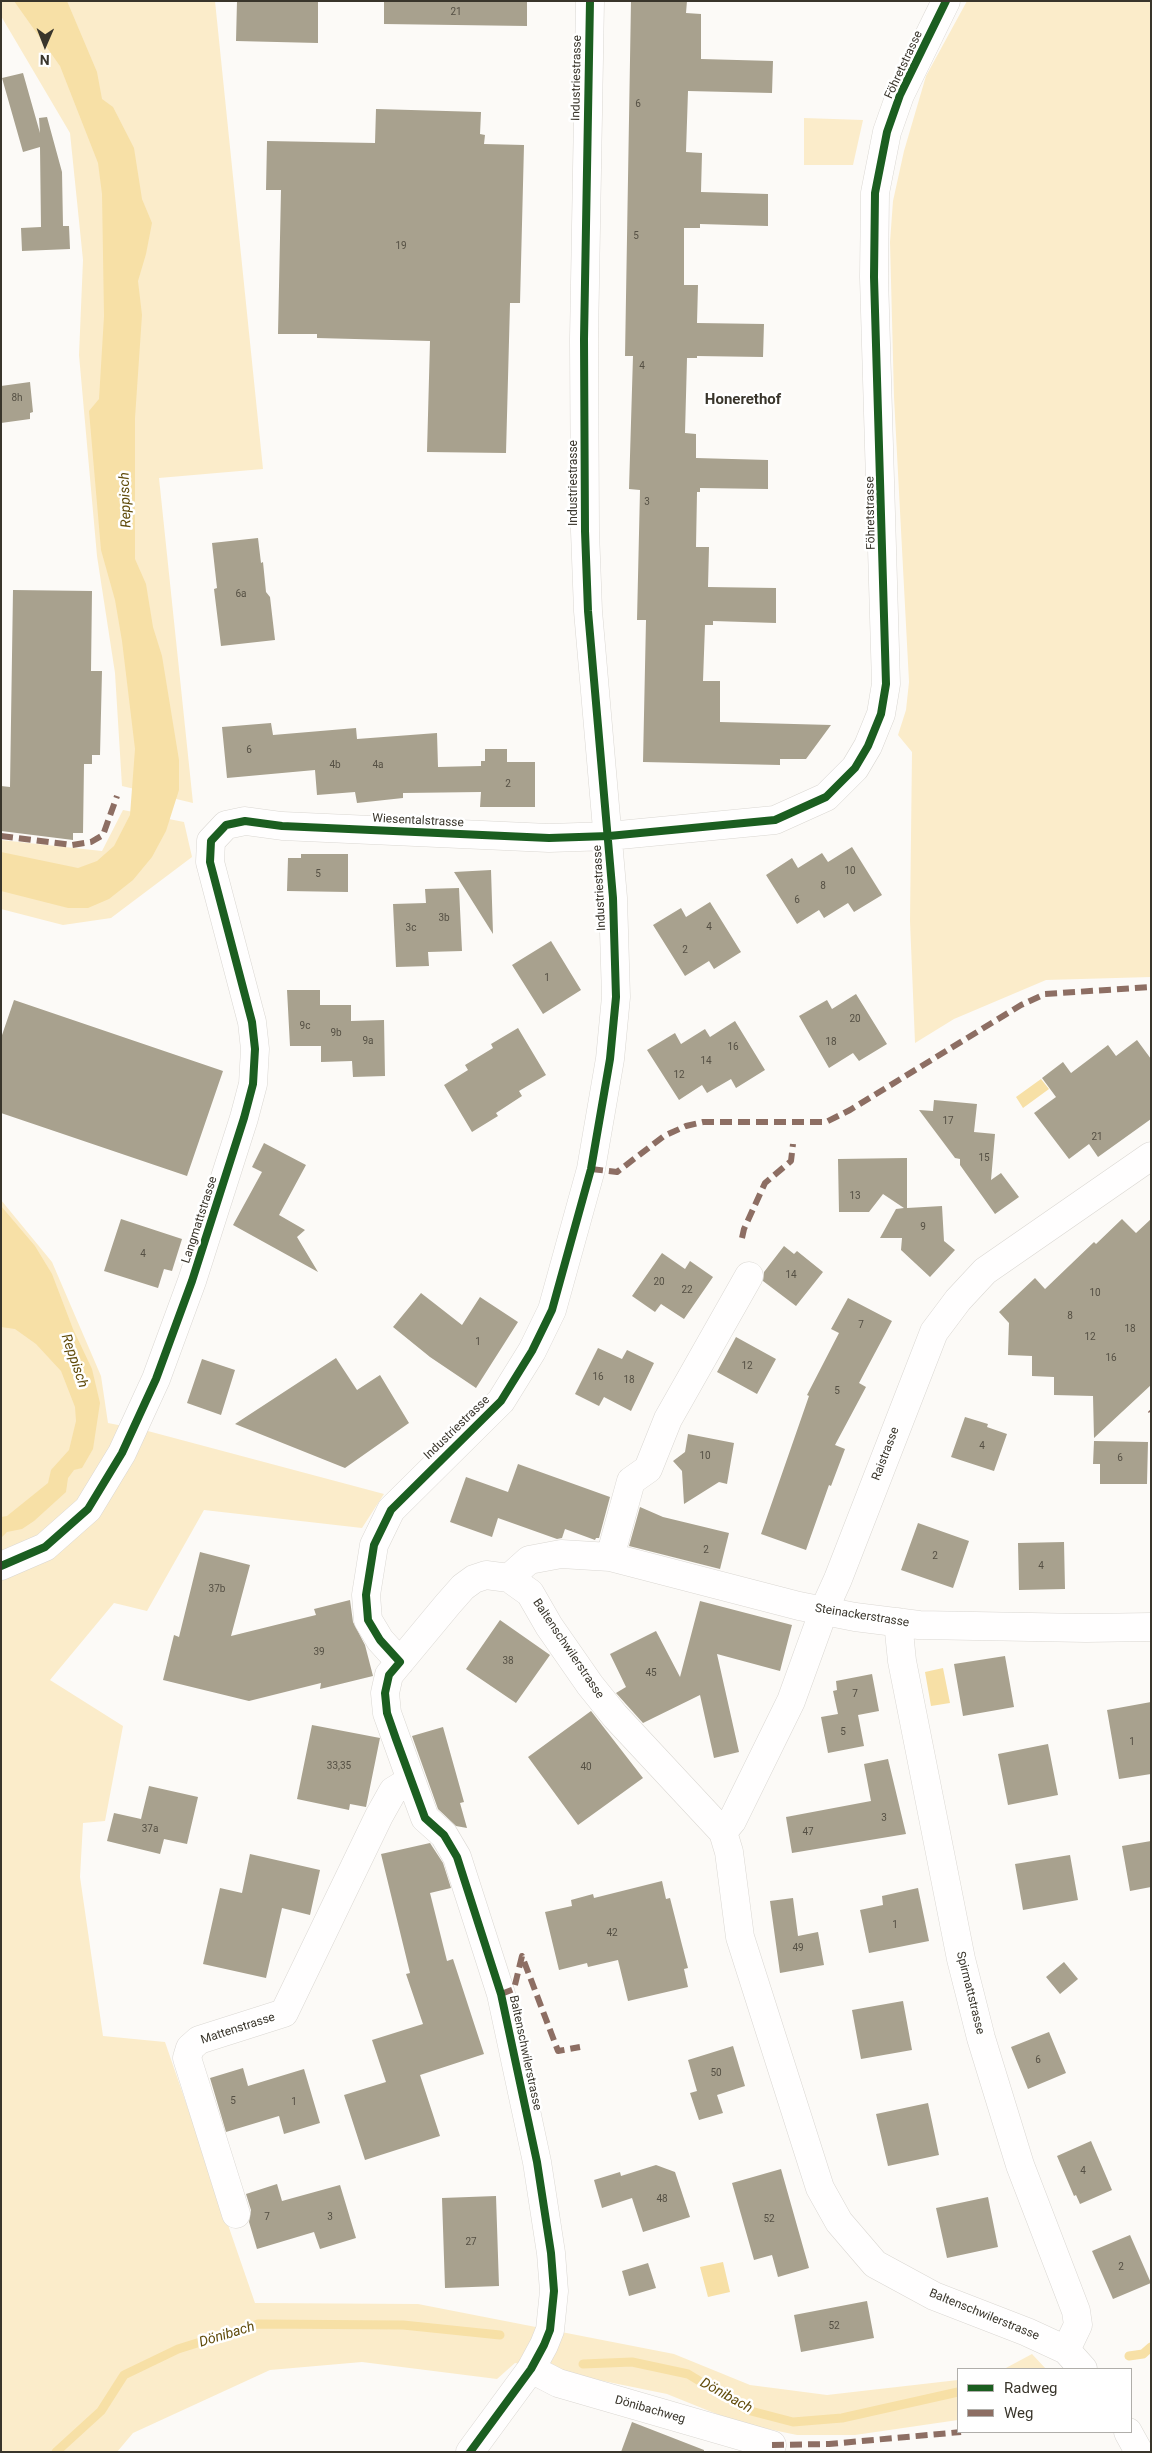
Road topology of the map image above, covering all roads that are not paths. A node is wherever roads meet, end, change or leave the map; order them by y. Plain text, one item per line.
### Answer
1 (590, 1) edge
2 (946, 1) edge
3 (226, 825) joint
4 (609, 836) junction
5 (1151, 1156) edge
6 (749, 1276) dead end
7 (610, 1557) junction
8 (1, 1566) edge
9 (509, 1578) junction
10 (824, 1610) junction
11 (898, 1622) junction
12 (1151, 1627) edge
13 (400, 1662) junction
14 (410, 1780) junction
15 (723, 1832) junction
16 (236, 2214) dead end
17 (1075, 2360) edge
18 (531, 2369) junction
19 (1129, 2433) edge
20 (772, 2445) dead end
21 (470, 2452) edge
22 (1139, 2452) edge

1 - 4 street, Industriestrasse
2 - 4 street, Föhretstrasse
3 - 4 street, Wiesentalstrasse
3 - 8 street, Langmattstrasse
4 - 13 street, Industriestrasse
5 - 10 street, Raistrasse
6 - 7 street
7 - 9 street, Steinackerstrasse
7 - 10 street, Steinackerstrasse
9 - 13 street, Baltenschwilerstrasse
9 - 15 street, Baltenschwilerstrasse
10 - 11 street, Steinackerstrasse
10 - 15 street, Raistrasse
11 - 12 street, Steinackerstrasse
11 - 17 street, Spirmattstrasse
13 - 14 street, Baltenschwilerstrasse
14 - 16 street, Mattenstrasse
14 - 18 street, Baltenschwilerstrasse
15 - 17 street, Baltenschwilerstrasse
18 - 20 street, Dönibachweg
18 - 21 street, Baltenschwilerstrasse
19 - 22 street

